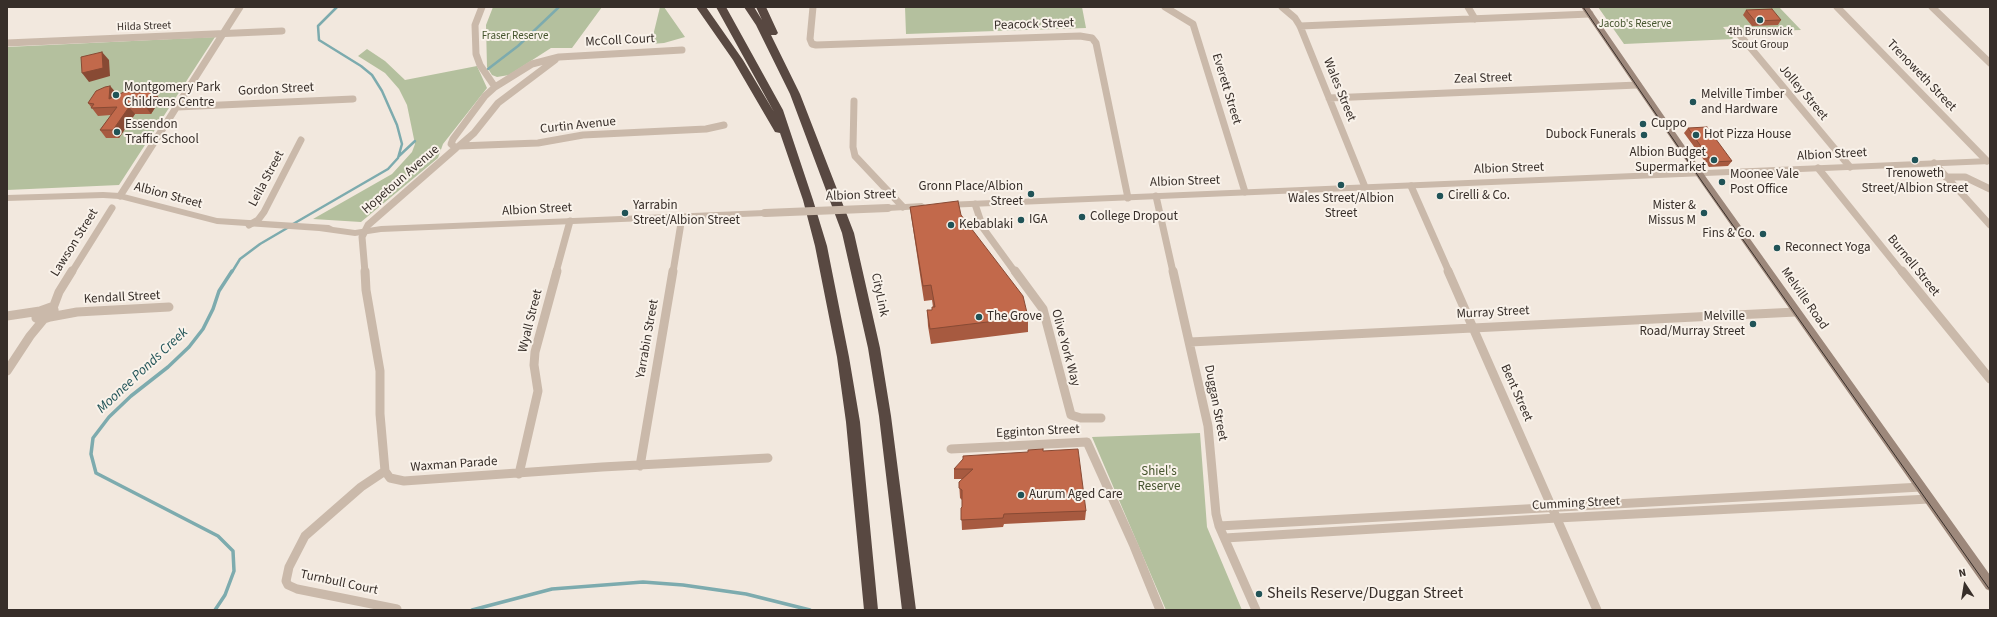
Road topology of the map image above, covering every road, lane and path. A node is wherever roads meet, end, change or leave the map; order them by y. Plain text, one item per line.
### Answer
1 (240, 7) edge
2 (482, 7) edge
3 (701, 7) edge
4 (721, 7) edge
5 (749, 7) edge
6 (761, 7) edge
7 (813, 7) edge
8 (1165, 7) edge
9 (1282, 7) edge
10 (1468, 7) edge
11 (1837, 7) edge
12 (1932, 7) edge
13 (1588, 11) edge
14 (1475, 18) junction
15 (1300, 26) junction
16 (282, 31) dead end
17 (224, 33) junction
18 (1739, 34) dead end
19 (7, 43) edge
20 (682, 50) dead end
21 (559, 57) junction
22 (1990, 63) edge
23 (1638, 85) junction
24 (495, 87) junction
25 (795, 94) junction
26 (1329, 98) junction
27 (353, 99) dead end
28 (854, 101) dead end
29 (177, 107) junction
30 (724, 125) dead end
31 (301, 140) dead end
32 (458, 147) junction
33 (792, 153) junction
34 (1988, 161) edge
35 (1934, 163) junction
36 (1850, 167) junction
37 (1818, 168) junction
38 (1699, 173) junction
39 (1946, 177) junction
40 (1411, 186) junction
41 (1365, 187) junction
42 (1990, 189) edge
43 (1245, 192) junction
44 (120, 196) junction
45 (1156, 196) junction
46 (7, 198) edge
47 (1128, 198) junction
48 (976, 204) junction
49 (903, 207) junction
50 (112, 208) dead end
51 (682, 217) junction
52 (570, 221) junction
53 (249, 225) junction
54 (1990, 225) edge
55 (365, 230) junction
56 (169, 307) dead end
57 (1796, 312) junction
58 (45, 314) junction
59 (11, 316) edge
60 (1473, 328) junction
61 (1190, 342) junction
62 (7, 371) edge
63 (1990, 379) edge
64 (1101, 418) dead end
65 (951, 450) dead end
66 (768, 458) dead end
67 (640, 466) junction
68 (385, 471) junction
69 (519, 474) junction
70 (1921, 487) junction
71 (1788, 496) junction
72 (1929, 499) junction
73 (1682, 502) junction
74 (1794, 505) junction
75 (1553, 508) junction
76 (1687, 511) junction
77 (1455, 514) junction
78 (1557, 518) junction
79 (1342, 520) junction
80 (1458, 524) junction
81 (1219, 526) junction
82 (1345, 530) junction
83 (1224, 538) junction
84 (1990, 585) edge
85 (871, 607) edge
86 (397, 609) dead end
87 (909, 610) edge
88 (1160, 610) edge
89 (1256, 610) edge
90 (1597, 610) edge

1 - 17 street
2 - 24 street
3 - 33 highway
4 - 33 highway
5 - 25 highway, CityLink
6 - 25 highway
7 - 47 street, Peacock Street
8 - 43 street, Everett Street
9 - 15 street, Wales Street
10 - 14 street
11 - 34 street, Trenoweth Street
12 - 22 street
13 - 14 street
13 - 23 main road, Melville Road
14 - 15 street
15 - 26 street, Wales Street
16 - 17 street, Hilda Street
17 - 19 street, Hilda Street
17 - 29 street
18 - 36 street, Jolley Street
20 - 21 street, McColl Court
21 - 24 street, Hopetoun Avenue
21 - 32 street, Hopetoun Avenue
23 - 26 street, Zeal Street
23 - 38 main road, Melville Road
24 - 32 street, Hopetoun Avenue
25 - 87 highway, CityLink
26 - 41 street, Wales Street
27 - 29 street, Gordon Street
28 - 49 street
29 - 44 street
30 - 32 street, Curtin Avenue
31 - 53 street, Leila Street
32 - 55 street, Hopetoun Avenue
33 - 85 highway
34 - 35 street, Albion Street
35 - 36 street, Albion Street
35 - 39 street
36 - 37 street, Albion Street
37 - 38 street, Albion Street
37 - 63 street, Burnell Street
38 - 40 street, Albion Street
38 - 57 main road, Melville Road
39 - 42 street
39 - 54 street
40 - 41 street, Albion Street
40 - 60 street, Bent Street
41 - 43 street, Albion Street
43 - 45 street, Albion Street
44 - 46 street, Albion Street
44 - 53 street, Albion Street
45 - 47 street, Albion Street
45 - 61 street, Duggan Street
47 - 48 street, Albion Street
48 - 49 street, Albion Street
48 - 64 street, Olive York Way
49 - 51 street, Albion Street, bridge
50 - 58 street, Lawson Street
51 - 52 street, Albion Street
51 - 67 street, Yarrabin Street
52 - 55 street, Albion Street
52 - 69 street, Wyall Street
53 - 55 street, Albion Street
55 - 68 street
56 - 58 street, Kendall Street
57 - 60 street, Murray Street
57 - 70 main road, Melville Road
58 - 59 street, Kendall Street
58 - 62 street, Lawson Street
60 - 61 street, Murray Street
60 - 75 street, Bent Street
61 - 81 street, Duggan Street
65 - 88 street, Egginton Street
66 - 67 street, Waxman Parade
67 - 69 street, Waxman Parade
68 - 69 street, Waxman Parade
68 - 86 street, Turnbull Court
70 - 71 street, Cumming Street
70 - 72 main road, Melville Road
71 - 73 street, Cumming Street
71 - 74 street
72 - 74 street, Cumming Street
72 - 84 main road, Melville Road
73 - 75 street, Cumming Street
73 - 76 street
74 - 76 street, Cumming Street
75 - 77 street, Cumming Street
75 - 78 street, Bent Street
76 - 78 street, Cumming Street
77 - 79 street, Cumming Street
77 - 80 street
78 - 80 street, Cumming Street
78 - 90 street, Bent Street
79 - 81 street, Cumming Street
79 - 82 street
80 - 82 street, Cumming Street
81 - 83 street, Duggan Street
82 - 83 street, Cumming Street
83 - 89 street, Duggan Street

